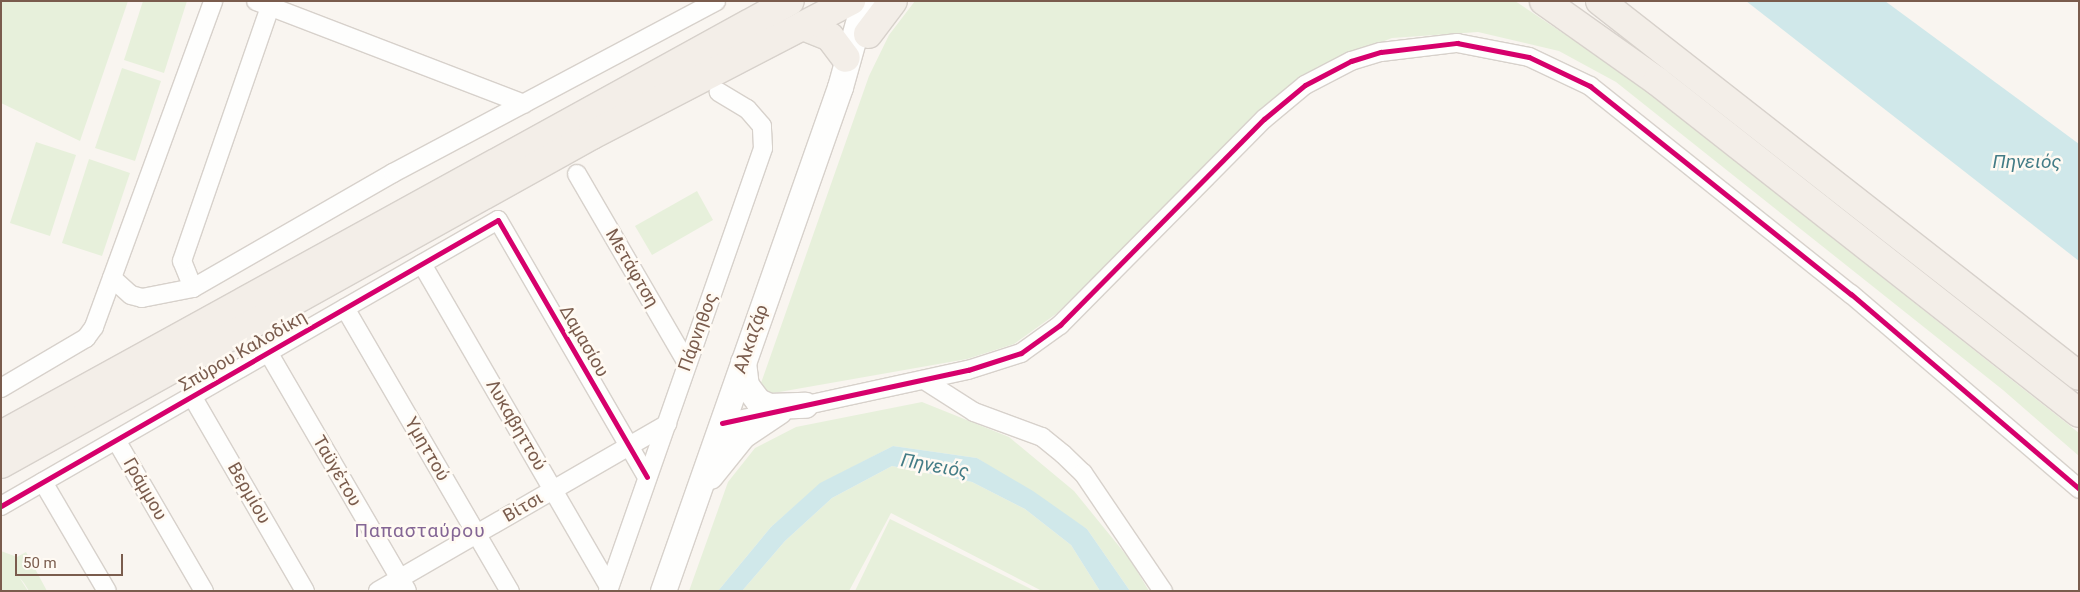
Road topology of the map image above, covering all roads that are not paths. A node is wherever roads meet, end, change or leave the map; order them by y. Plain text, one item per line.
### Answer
1 (212, 1) edge
2 (716, 1) edge
3 (790, 1) edge
4 (851, 1) edge
5 (864, 1) edge
6 (881, 1) edge
7 (893, 1) edge
8 (1544, 1) edge
9 (1600, 1) edge
10 (263, 4) edge
11 (803, 26) junction
12 (868, 34) junction
13 (846, 58) junction
14 (840, 87) junction
15 (719, 92) dead end
16 (524, 104) junction
17 (577, 174) dead end
18 (498, 220) joint
19 (422, 264) junction
20 (112, 278) junction
21 (193, 288) junction
22 (345, 308) junction
23 (268, 352) junction
24 (686, 361) junction
25 (743, 362) junction
26 (2079, 376) edge
27 (924, 380) junction
28 (1, 388) edge
29 (192, 396) junction
30 (805, 405) junction
31 (779, 411) junction
32 (2079, 414) edge
33 (667, 424) junction
34 (722, 424) junction
35 (1, 435) edge
36 (116, 440) junction
37 (629, 446) junction
38 (1, 464) edge
39 (647, 477) junction
40 (43, 482) junction
41 (700, 487) junction
42 (2079, 489) edge
43 (553, 490) junction
44 (1, 506) edge
45 (477, 534) junction
46 (403, 584) edge
47 (608, 589) edge
48 (106, 591) edge
49 (204, 591) edge
50 (305, 591) edge
51 (378, 591) edge
52 (510, 591) edge
53 (663, 591) edge
54 (1162, 591) edge

1 - 20 street
2 - 16 street
3 - 35 main road
4 - 11 main road
5 - 13 street, Αλκαζάρ
6 - 12 street, Αλκαζάρ
7 - 12 main road
8 - 32 main road
9 - 26 main road
10 - 16 street
10 - 21 street
11 - 13 main road
11 - 38 main road
12 - 14 street, Αλκαζάρ
13 - 14 street, Αλκαζάρ
14 - 25 street, Αλκαζάρ
15 - 24 street, Πάρνηθος
16 - 21 street
17 - 24 street, Μετάφτση
18 - 19 street, Σπύρου Καλοδίκη
18 - 37 street, Δαμασίου
19 - 22 street, Σπύρου Καλοδίκη
19 - 43 street, Λυκαβηττού
20 - 21 street
20 - 28 street
22 - 23 street, Σπύρου Καλοδίκη
22 - 45 street, Υμηττού
23 - 29 street, Σπύρου Καλοδίκη
23 - 46 street, Ταϋγέτου
24 - 33 street, Πάρνηθος
25 - 30 street
25 - 34 street, Αλκαζάρ
27 - 30 street
27 - 42 street
27 - 54 street
29 - 36 street, Σπύρου Καλοδίκη
29 - 50 street, Βερμίου
30 - 31 street
31 - 34 street
31 - 41 street
33 - 37 street, Βίτσι
33 - 39 street, Πάρνηθος
34 - 41 street, Αλκαζάρ
36 - 40 street, Σπύρου Καλοδίκη
36 - 49 street, Γράμμου
37 - 39 street, Δαμασίου
37 - 43 street, Βίτσι
39 - 47 street, Πάρνηθος
40 - 44 street, Σπύρου Καλοδίκη
40 - 48 street
41 - 53 street, Αλκαζάρ
43 - 45 street, Βίτσι
43 - 47 street, Λυκαβηττού
45 - 46 street, Βίτσι
45 - 52 street, Υμηττού
46 - 51 street, Βίτσι

